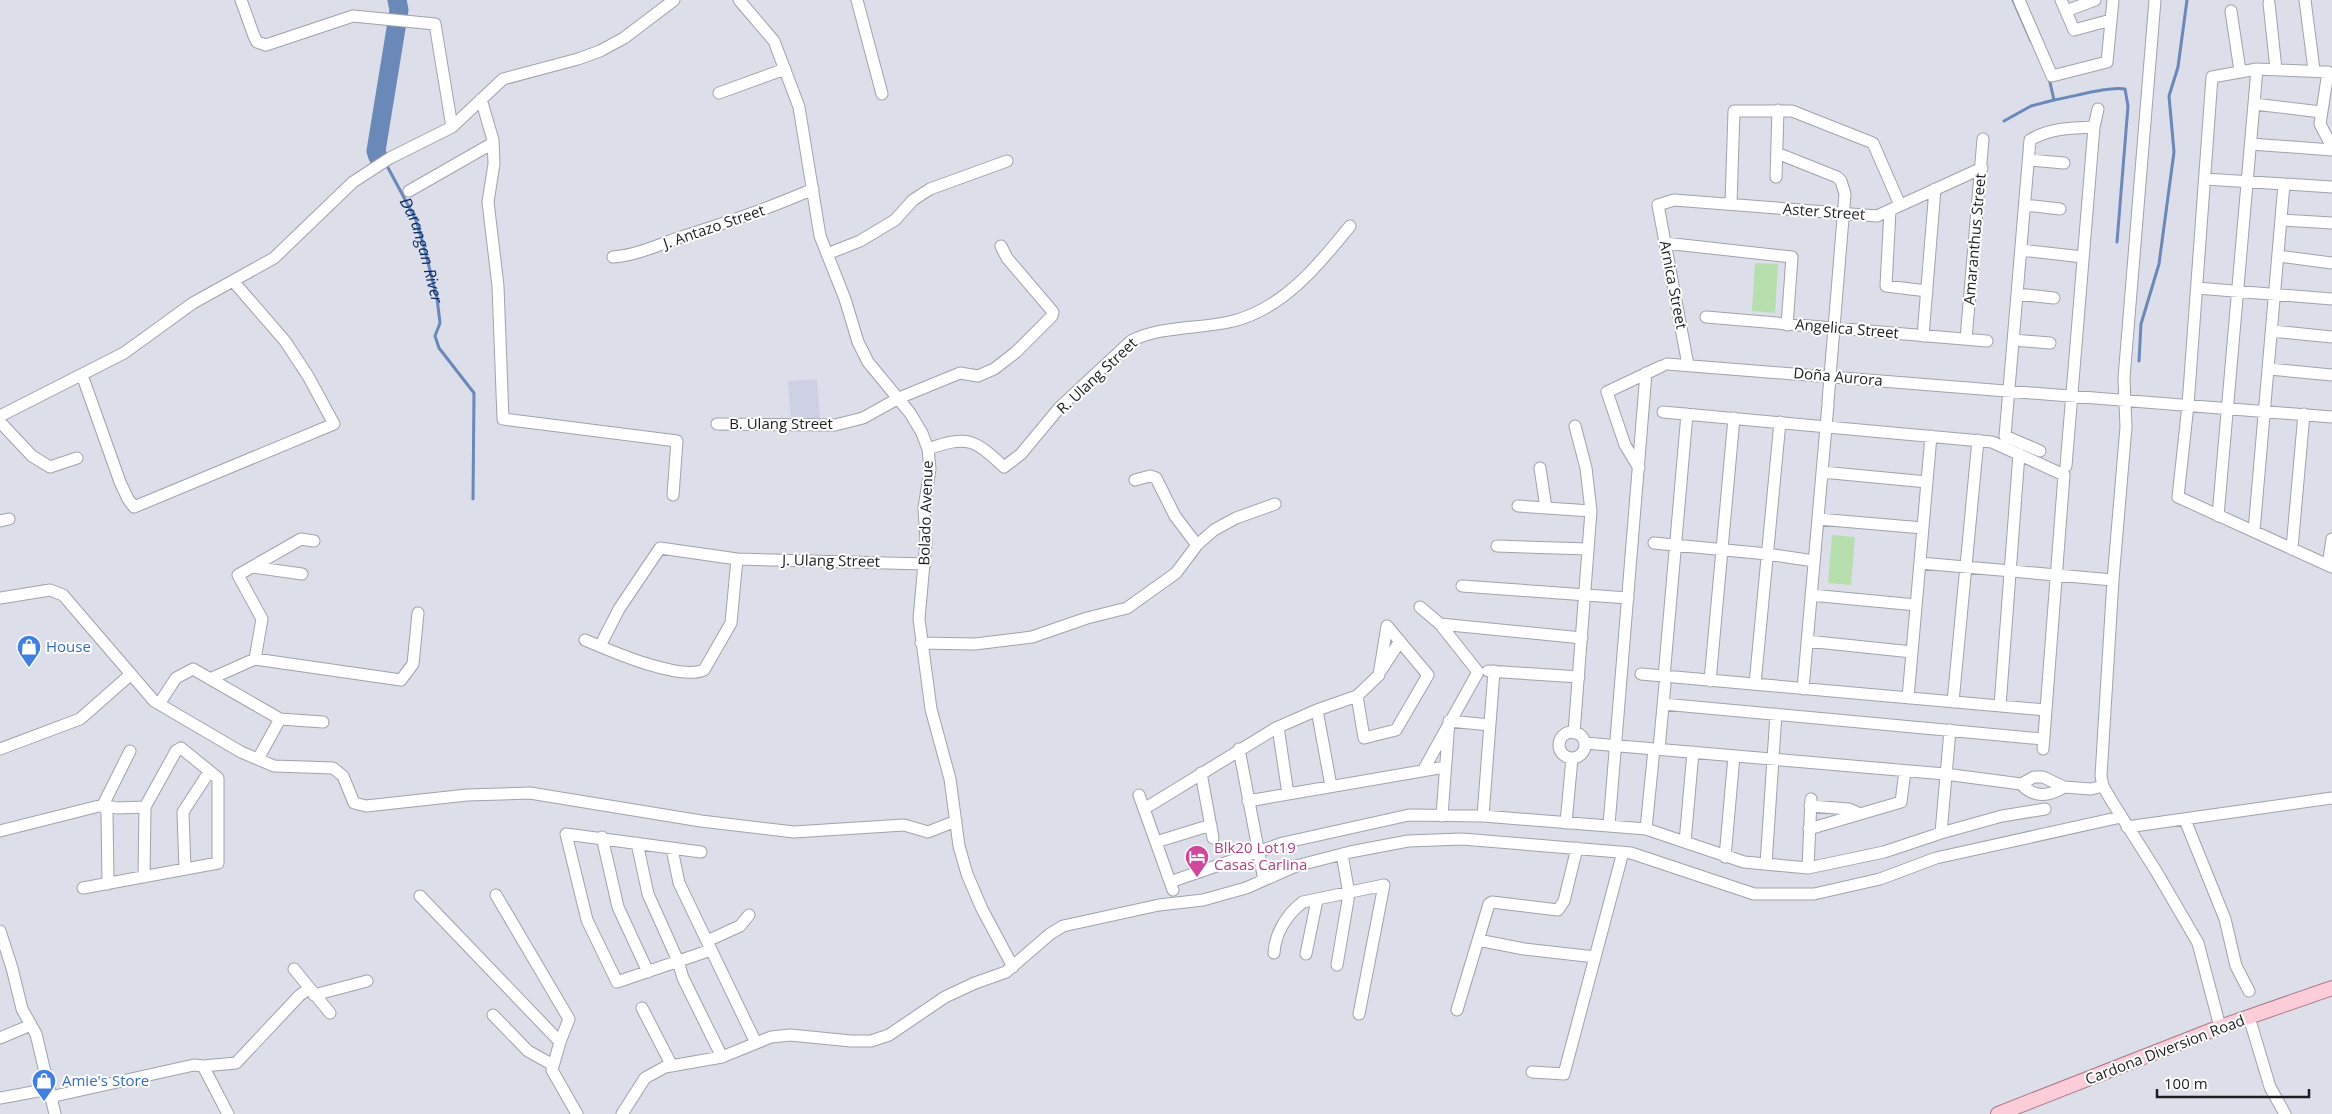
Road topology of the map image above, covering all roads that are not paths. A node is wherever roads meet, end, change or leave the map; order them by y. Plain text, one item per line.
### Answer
1 (241, 0) edge
2 (674, 0) edge
3 (740, 0) edge
4 (857, 0) edge
5 (2019, 0) edge
6 (2095, 0) edge
7 (2113, 0) edge
8 (2155, 0) edge
9 (2305, 0) edge
10 (2269, 3) dead end
11 (2063, 6) edge
12 (2232, 11) dead end
13 (2111, 20) junction
14 (786, 69) junction
15 (2257, 69) junction
16 (2276, 69) junction
17 (2314, 70) junction
18 (2240, 71) junction
19 (719, 93) dead end
20 (882, 94) dead end
21 (481, 99) junction
22 (2254, 104) junction
23 (2098, 109) dead end
24 (1778, 110) junction
25 (2321, 112) junction
26 (452, 126) junction
27 (2094, 127) junction
28 (1983, 139) dead end
29 (493, 143) junction
30 (2251, 144) junction
31 (2332, 148) edge
32 (1777, 154) junction
33 (2028, 160) junction
34 (1006, 161) dead end
35 (2064, 163) dead end
36 (1982, 168) junction
37 (1776, 177) dead end
38 (2205, 179) junction
39 (2247, 182) junction
40 (2284, 184) junction
41 (2332, 187) edge
42 (813, 189) junction
43 (1935, 190) junction
44 (409, 191) dead end
45 (1658, 204) joint
46 (1731, 204) junction
47 (2025, 205) junction
48 (1895, 207) junction
49 (2060, 209) dead end
50 (1844, 214) junction
51 (2280, 220) junction
52 (2332, 223) edge
53 (1350, 226) dead end
54 (1665, 243) junction
55 (1001, 246) dead end
56 (2021, 250) junction
57 (826, 254) junction
58 (2278, 256) junction
59 (612, 257) dead end
60 (2082, 257) junction
61 (2332, 263) edge
62 (233, 281) junction
63 (2197, 288) junction
64 (1927, 291) junction
65 (2238, 291) junction
66 (2017, 294) junction
67 (2275, 294) junction
68 (2054, 298) dead end
69 (2332, 299) edge
70 (1706, 318) dead end
71 (1787, 324) junction
72 (1834, 328) junction
73 (2272, 331) junction
74 (1923, 336) junction
75 (2332, 337) edge
76 (1966, 339) junction
77 (2013, 340) junction
78 (1987, 341) dead end
79 (2050, 343) dead end
80 (1688, 365) junction
81 (2269, 369) junction
82 (1646, 373) junction
83 (82, 375) junction
84 (2332, 375) edge
85 (1830, 377) junction
86 (2009, 391) junction
87 (2071, 396) junction
88 (899, 398) junction
89 (2125, 400) junction
90 (2188, 405) junction
91 (2229, 408) junction
92 (2266, 411) junction
93 (1663, 412) dead end
94 (1687, 414) junction
95 (2304, 414) junction
96 (0, 416) edge
97 (2332, 417) edge
98 (1734, 418) junction
99 (0, 422) edge
100 (1780, 422) junction
101 (717, 424) dead end
102 (1575, 426) dead end
103 (1826, 426) junction
104 (1931, 436) junction
105 (1978, 440) junction
106 (928, 449) junction
107 (2040, 451) dead end
108 (2019, 454) junction
109 (77, 458) dead end
110 (2066, 466) dead end
111 (1540, 468) dead end
112 (1638, 468) junction
113 (1822, 472) junction
114 (1135, 480) dead end
115 (1927, 482) junction
116 (673, 495) dead end
117 (1275, 504) dead end
118 (1518, 506) dead end
119 (1546, 508) junction
120 (1591, 511) junction
121 (2218, 516) junction
122 (1818, 519) junction
123 (1923, 528) junction
124 (2254, 531) junction
125 (2332, 538) edge
126 (314, 541) dead end
127 (1654, 543) dead end
128 (1197, 545) junction
129 (1676, 545) junction
130 (1497, 546) dead end
131 (2292, 548) junction
132 (1588, 550) junction
133 (1722, 550) junction
134 (1767, 554) junction
135 (737, 559) junction
136 (1814, 561) junction
137 (924, 564) junction
138 (1920, 564) junction
139 (2330, 566) edge
140 (252, 567) junction
141 (1964, 567) junction
142 (2010, 571) junction
143 (302, 574) dead end
144 (2056, 575) junction
145 (2113, 580) junction
146 (1462, 586) dead end
147 (1585, 595) junction
148 (1811, 595) junction
149 (0, 598) edge
150 (1628, 598) junction
151 (1916, 605) junction
152 (1420, 607) dead end
153 (418, 613) dead end
154 (1440, 624) junction
155 (1582, 638) junction
156 (585, 640) dead end
157 (1400, 641) junction
158 (1807, 641) junction
159 (921, 643) junction
160 (600, 646) junction
161 (1912, 652) junction
162 (255, 659) junction
163 (1494, 671) junction
164 (1478, 672) junction
165 (1641, 674) dead end
166 (130, 675) junction
167 (1379, 675) junction
168 (1579, 677) junction
169 (210, 679) junction
170 (1665, 680) junction
171 (1710, 681) junction
172 (1755, 684) junction
173 (1803, 689) junction
174 (1357, 696) junction
175 (1908, 698) junction
176 (1953, 702) junction
177 (159, 704) junction
178 (1663, 704) junction
179 (2000, 706) junction
180 (1317, 710) junction
181 (2046, 710) junction
182 (1776, 714) junction
183 (280, 719) junction
184 (1449, 721) junction
185 (323, 722) dead end
186 (1490, 724) junction
187 (1278, 727) junction
188 (1950, 730) junction
189 (1574, 733) junction
190 (1585, 743) junction
191 (1616, 746) junction
192 (0, 749) edge
193 (1240, 749) junction
194 (1657, 749) junction
195 (130, 751) dead end
196 (1693, 752) junction
197 (1734, 756) junction
198 (1572, 758) junction
199 (258, 759) junction
200 (1773, 759) junction
201 (1445, 767) junction
202 (1424, 769) junction
203 (1905, 771) junction
204 (208, 772) junction
205 (1201, 773) junction
206 (1946, 774) junction
207 (2021, 784) junction
208 (1331, 786) junction
209 (2103, 786) junction
210 (2064, 787) junction
211 (1288, 794) junction
212 (1139, 795) dead end
213 (2332, 798) edge
214 (1248, 801) junction
215 (104, 805) junction
216 (145, 806) junction
217 (1144, 809) junction
218 (2045, 809) dead end
219 (1860, 814) junction
220 (1442, 816) junction
221 (1483, 816) junction
222 (2184, 820) junction
223 (956, 821) junction
224 (2124, 822) junction
225 (1566, 823) junction
226 (1211, 825) junction
227 (1609, 825) junction
228 (1646, 829) junction
229 (0, 830) edge
230 (1809, 830) junction
231 (1940, 833) junction
232 (602, 837) junction
233 (1213, 838) dead end
234 (1156, 842) junction
235 (1685, 842) junction
236 (637, 844) junction
237 (1577, 848) junction
238 (672, 849) junction
239 (701, 852) dead end
240 (1257, 852) junction
241 (1623, 852) junction
242 (1342, 854) junction
243 (1725, 857) junction
244 (1766, 864) junction
245 (1808, 868) junction
246 (185, 869) junction
247 (144, 877) junction
248 (1264, 880) junction
249 (108, 884) junction
250 (83, 888) dead end
251 (1349, 894) junction
252 (420, 896) dead end
253 (496, 896) dead end
254 (1317, 900) junction
255 (749, 915) dead end
256 (0, 931) edge
257 (1478, 940) junction
258 (709, 946) junction
259 (1274, 952) dead end
260 (1306, 954) dead end
261 (1595, 957) junction
262 (678, 961) junction
263 (1337, 964) dead end
264 (1013, 967) junction
265 (294, 969) dead end
266 (648, 972) junction
267 (367, 981) dead end
268 (2332, 988) edge
269 (2249, 991) dead end
270 (312, 992) junction
271 (642, 1008) dead end
272 (1457, 1010) dead end
273 (330, 1014) dead end
274 (1358, 1014) dead end
275 (493, 1015) dead end
276 (2250, 1017) junction
277 (31, 1025) junction
278 (2220, 1027) junction
279 (0, 1038) edge
280 (560, 1042) junction
281 (756, 1043) junction
282 (722, 1057) junction
283 (553, 1065) junction
284 (203, 1066) junction
285 (672, 1066) junction
286 (1532, 1072) dead end
287 (49, 1093) junction
288 (0, 1098) edge
289 (55, 1114) edge
290 (228, 1114) edge
291 (577, 1114) edge
292 (622, 1114) edge
293 (1998, 1114) edge
294 (2285, 1114) edge

1 - 26 street
2 - 21 street
3 - 14 street, Bolado Avenue
4 - 20 street
5 - 13 street
6 - 11 street
7 - 13 street
8 - 89 street
9 - 17 street
10 - 16 street
11 - 13 street
12 - 18 street
14 - 19 street
14 - 42 street, Bolado Avenue
15 - 16 street
15 - 18 street
15 - 22 street
16 - 17 street
17 - 25 street
18 - 38 street
21 - 26 street
21 - 29 street
22 - 25 street
22 - 30 street
23 - 27 street
24 - 32 street
24 - 46 street
24 - 48 street
25 - 31 street
26 - 62 street
27 - 33 street
27 - 60 street
28 - 36 street, Amaranthus Street
29 - 44 street
29 - 116 street
30 - 31 street
30 - 39 street
32 - 37 street
32 - 50 street
33 - 35 street
33 - 47 street
34 - 57 street
36 - 43 street, Aster Street
36 - 76 street, Amaranthus Street
38 - 39 street
38 - 63 street
39 - 40 street
39 - 65 street
40 - 41 street
40 - 51 street
42 - 57 street, Bolado Avenue
42 - 59 street, J. Antazo Street
43 - 48 street, Aster Street
43 - 64 street
45 - 46 street, Aster Street
45 - 54 street, Arnica Street
46 - 50 street, Aster Street
47 - 49 street
47 - 56 street
48 - 50 street, Aster Street
48 - 64 street
50 - 72 street
51 - 52 street
51 - 58 street
53 - 106 street, R. Ulang Street
54 - 71 street
54 - 80 street, Arnica Street
55 - 88 street, B. Ulang Street
56 - 60 street
56 - 66 street
57 - 88 street, Bolado Avenue
58 - 61 street
58 - 67 street
60 - 87 street
62 - 83 street
62 - 83 street
63 - 65 street
63 - 90 street
64 - 74 street
65 - 67 street
65 - 91 street
66 - 68 street
66 - 77 street
67 - 69 street
67 - 73 street
70 - 71 street, Angelica Street
71 - 72 street, Angelica Street
72 - 74 street, Angelica Street
72 - 85 street
73 - 75 street
73 - 81 street
74 - 76 street, Angelica Street
76 - 78 street, Angelica Street
77 - 79 street
77 - 86 street
80 - 82 street, Doña Aurora
80 - 85 street, Doña Aurora
81 - 84 street
81 - 92 street
82 - 112 street
82 - 112 street
83 - 96 street
85 - 86 street, Doña Aurora
85 - 103 street
86 - 87 street, Doña Aurora
86 - 107 street
87 - 89 street, Doña Aurora
87 - 110 street
88 - 101 street, B. Ulang Street
88 - 106 street, Bolado Avenue
89 - 90 street, Doña Aurora
89 - 145 street
90 - 91 street, Doña Aurora
90 - 121 street
91 - 92 street, Doña Aurora
91 - 121 street
92 - 95 street, Doña Aurora
92 - 124 street
93 - 94 street
94 - 98 street
94 - 129 street
95 - 97 street, Doña Aurora
95 - 131 street
98 - 100 street
98 - 133 street
99 - 109 street
100 - 103 street
100 - 134 street
102 - 120 street
103 - 104 street
103 - 113 street
104 - 105 street
104 - 115 street
105 - 108 street
105 - 141 street
106 - 137 street, Bolado Avenue
108 - 142 street
108 - 144 street
111 - 119 street
112 - 150 street
113 - 115 street
113 - 122 street
114 - 128 street
115 - 123 street
117 - 128 street
118 - 119 street
119 - 120 street
120 - 132 street
121 - 124 street
122 - 123 street
122 - 136 street
123 - 138 street
124 - 131 street
125 - 139 street
126 - 140 street
127 - 129 street
128 - 159 street
129 - 133 street
129 - 170 street
130 - 132 street
131 - 139 street
132 - 147 street
133 - 134 street
133 - 171 street
134 - 136 street
134 - 172 street
135 - 137 street, J. Ulang Street
135 - 160 street, J. Ulang Street
135 - 160 street
136 - 148 street
137 - 159 street, Bolado Avenue
138 - 141 street
138 - 151 street
140 - 143 street
140 - 162 street
141 - 142 street
141 - 176 street
142 - 144 street
142 - 179 street
144 - 145 street
144 - 181 street
145 - 209 street
146 - 147 street
147 - 150 street
147 - 155 street
148 - 151 street
148 - 158 street
149 - 166 street
150 - 191 street
151 - 161 street
152 - 154 street
153 - 162 street
154 - 155 street
154 - 164 street
155 - 168 street
156 - 160 street
157 - 167 street
157 - 167 street
157 - 174 street
158 - 161 street
158 - 173 street
159 - 223 street, Bolado Avenue
161 - 175 street
162 - 169 street
163 - 164 street
163 - 168 street
163 - 186 street
164 - 184 street
165 - 170 street
166 - 177 street
166 - 192 street
167 - 174 street
168 - 189 street
169 - 177 street
169 - 183 street
170 - 171 street
170 - 178 street
171 - 172 street
172 - 173 street
173 - 175 street
174 - 180 street
175 - 176 street
176 - 179 street
177 - 199 street
178 - 182 street
178 - 194 street
179 - 181 street
180 - 187 street
180 - 208 street
181 - 188 street
182 - 188 street
182 - 200 street
183 - 185 street
183 - 199 street
184 - 186 street
184 - 201 street
184 - 202 street
186 - 221 street
187 - 193 street
187 - 211 street
188 - 206 street
189 - 190 street
189 - 198 street
190 - 191 street
190 - 198 street
191 - 194 street
191 - 227 street
193 - 205 street
193 - 214 street
194 - 196 street
194 - 228 street
195 - 215 street
196 - 197 street
196 - 235 street
197 - 200 street
197 - 243 street
198 - 225 street
199 - 223 street
200 - 203 street
200 - 244 street
201 - 202 street
201 - 220 street
202 - 208 street
203 - 206 street
203 - 219 street
204 - 216 street
204 - 246 street
204 - 246 street
205 - 217 street
205 - 226 street
206 - 207 street
206 - 231 street
207 - 210 street
207 - 210 street
208 - 211 street
209 - 210 street
209 - 224 street
211 - 214 street
212 - 217 street
213 - 222 street
214 - 240 street
215 - 216 street
215 - 229 street
215 - 249 street
216 - 247 street
217 - 234 street
218 - 231 street
219 - 230 street
219 - 230 street
220 - 221 street
220 - 240 street
221 - 225 street
222 - 224 street
222 - 269 street
223 - 264 street, Bolado Avenue
224 - 241 street
224 - 278 street
225 - 227 street
226 - 233 street
226 - 234 street
227 - 228 street
228 - 235 street
230 - 245 street
231 - 245 street
232 - 236 street
232 - 266 street
232 - 266 street
234 - 240 street
235 - 243 street
236 - 238 street
236 - 262 street
237 - 241 street
237 - 242 street
237 - 257 street
238 - 239 street
238 - 258 street
240 - 248 street
241 - 261 street
242 - 248 street
242 - 251 street
243 - 244 street
244 - 245 street
246 - 247 street
247 - 249 street
248 - 264 street
249 - 250 street
251 - 254 street
251 - 263 street
251 - 274 street
252 - 280 street
253 - 280 street
254 - 259 street
254 - 260 street
255 - 258 street
256 - 277 street
257 - 261 street
257 - 272 street
258 - 262 street
258 - 281 street
261 - 286 street
262 - 266 street
262 - 282 street
264 - 281 street
265 - 270 street
267 - 270 street
268 - 276 main road, Cardona Diversion Road
270 - 273 street
270 - 284 street
271 - 285 street
275 - 283 street
276 - 278 main road, Cardona Diversion Road
276 - 294 street
277 - 279 street
277 - 287 street
278 - 293 main road, Cardona Diversion Road
280 - 283 street
281 - 282 street
282 - 285 street
283 - 291 street
284 - 287 street
284 - 290 street
285 - 292 street
287 - 288 street
287 - 289 street

